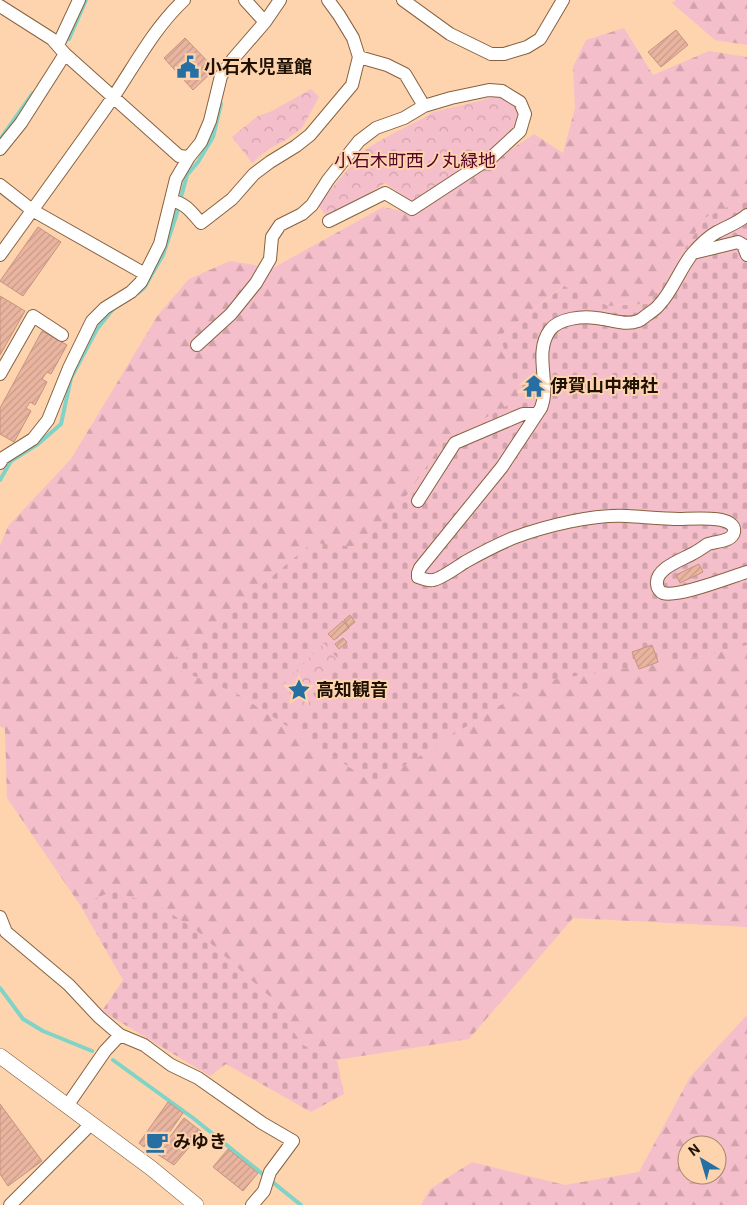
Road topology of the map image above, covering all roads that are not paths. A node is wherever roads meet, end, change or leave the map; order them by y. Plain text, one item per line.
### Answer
1 (79, 0) edge
2 (184, 0) edge
3 (245, 0) edge
4 (280, 0) edge
5 (328, 0) edge
6 (403, 0) edge
7 (563, 0) edge
8 (0, 6) edge
9 (265, 22) junction
10 (62, 50) junction
11 (360, 57) junction
12 (114, 96) junction
13 (424, 106) junction
14 (0, 149) edge
15 (189, 157) junction
16 (0, 185) edge
17 (178, 203) junction
18 (32, 210) junction
19 (747, 215) edge
20 (329, 221) dead end
21 (693, 253) junction
22 (0, 255) edge
23 (747, 255) edge
24 (145, 274) junction
25 (62, 334) dead end
26 (196, 345) dead end
27 (0, 374) edge
28 (537, 414) junction
29 (1, 459) edge
30 (418, 502) dead end
31 (747, 572) edge
32 (0, 917) edge
33 (3, 934) edge
34 (120, 1035) junction
35 (0, 1056) edge
36 (67, 1106) junction
37 (87, 1128) dead end
38 (10, 1205) edge
39 (196, 1205) edge
40 (252, 1205) edge

1 - 10 street
2 - 12 street
3 - 9 street
4 - 9 street
5 - 11 street
6 - 7 street
8 - 10 street
9 - 15 street
10 - 12 street
10 - 14 street
11 - 13 street
11 - 17 street
12 - 15 street
12 - 18 street
13 - 20 street
13 - 26 street
15 - 17 street
16 - 18 street
17 - 24 street
18 - 22 street
18 - 24 street
19 - 21 street
21 - 23 street
21 - 28 street
24 - 29 street
25 - 27 street
28 - 30 street
28 - 31 street
32 - 33 street
33 - 34 street
34 - 36 street
34 - 40 street
35 - 36 street
36 - 39 street
37 - 38 street

